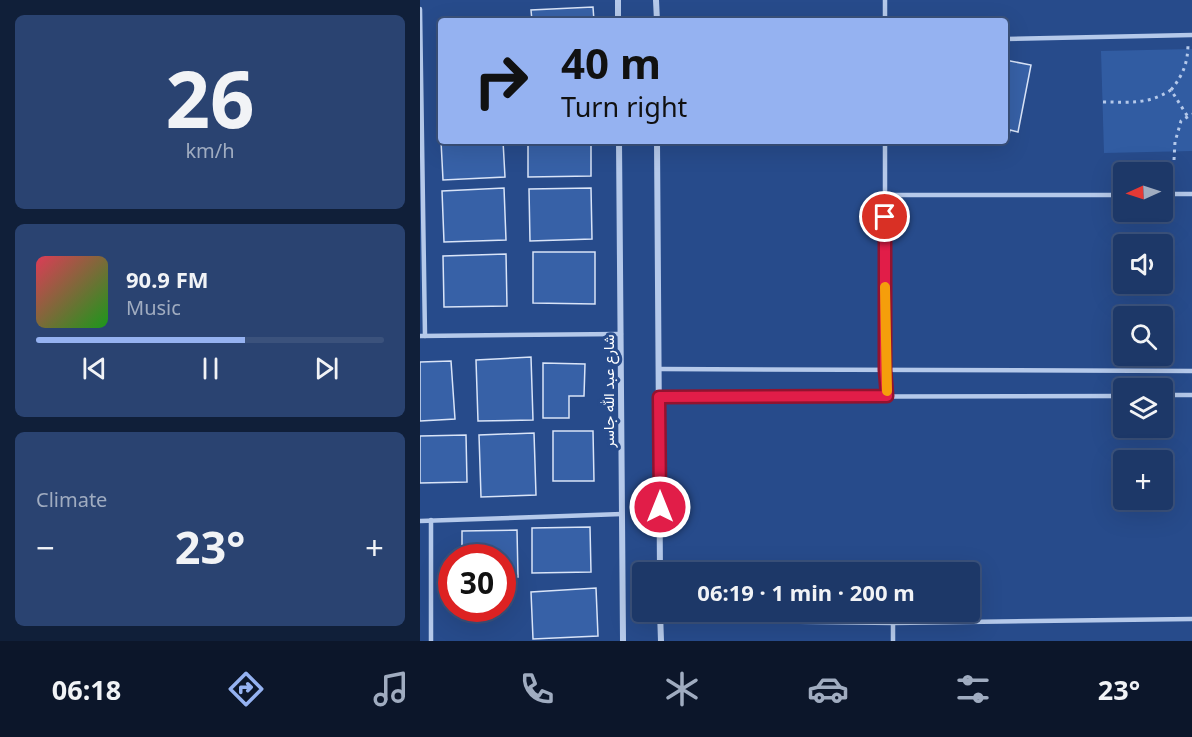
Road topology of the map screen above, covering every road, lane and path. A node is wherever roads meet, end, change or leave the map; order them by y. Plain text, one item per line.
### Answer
1 (618, 0) edge
2 (657, 0) edge
3 (885, 0) edge
4 (420, 9) edge
5 (618, 18) edge
6 (657, 18) edge
7 (885, 18) edge
8 (1190, 35) edge
9 (1008, 39) edge
10 (1171, 90) junction
11 (1102, 102) dead end
12 (1192, 114) edge
13 (1188, 117) junction
14 (619, 144) edge
15 (657, 144) edge
16 (885, 144) edge
17 (421, 158) edge
18 (1174, 160) dead end
19 (1173, 194) edge
20 (1192, 194) edge
21 (885, 195) junction
22 (1113, 195) edge
23 (621, 334) junction
24 (422, 336) edge
25 (659, 369) junction
26 (885, 370) junction
27 (1192, 371) edge
28 (1173, 395) edge
29 (1192, 395) edge
30 (887, 396) junction
31 (1113, 396) edge
32 (659, 397) junction
33 (622, 514) junction
34 (431, 520) junction
35 (420, 521) edge
36 (660, 562) edge
37 (1192, 620) edge
38 (660, 622) edge
39 (815, 622) edge
40 (892, 623) junction
41 (431, 641) edge
42 (623, 641) edge
43 (661, 641) edge
44 (893, 641) edge

1 - 5 street
2 - 6 street
3 - 7 lane
4 - 17 lane
8 - 9 lane
8 - 10 path
10 - 11 path
10 - 13 path
12 - 13 path
13 - 18 path
14 - 23 street, شارع عبد الله جاسر
15 - 25 street
16 - 21 lane
17 - 24 lane
19 - 20 lane
21 - 22 lane
21 - 26 lane
23 - 24 lane
23 - 33 street, شارع عبد الله جاسر
25 - 26 lane
25 - 32 street
26 - 27 lane
26 - 30 lane
28 - 29 lane
30 - 31 lane
30 - 32 lane
32 - 36 street
33 - 34 lane
33 - 42 street, شارع عبد الله جاسر
34 - 35 lane
34 - 41 lane
37 - 40 lane
38 - 43 street
39 - 40 lane
40 - 44 lane

